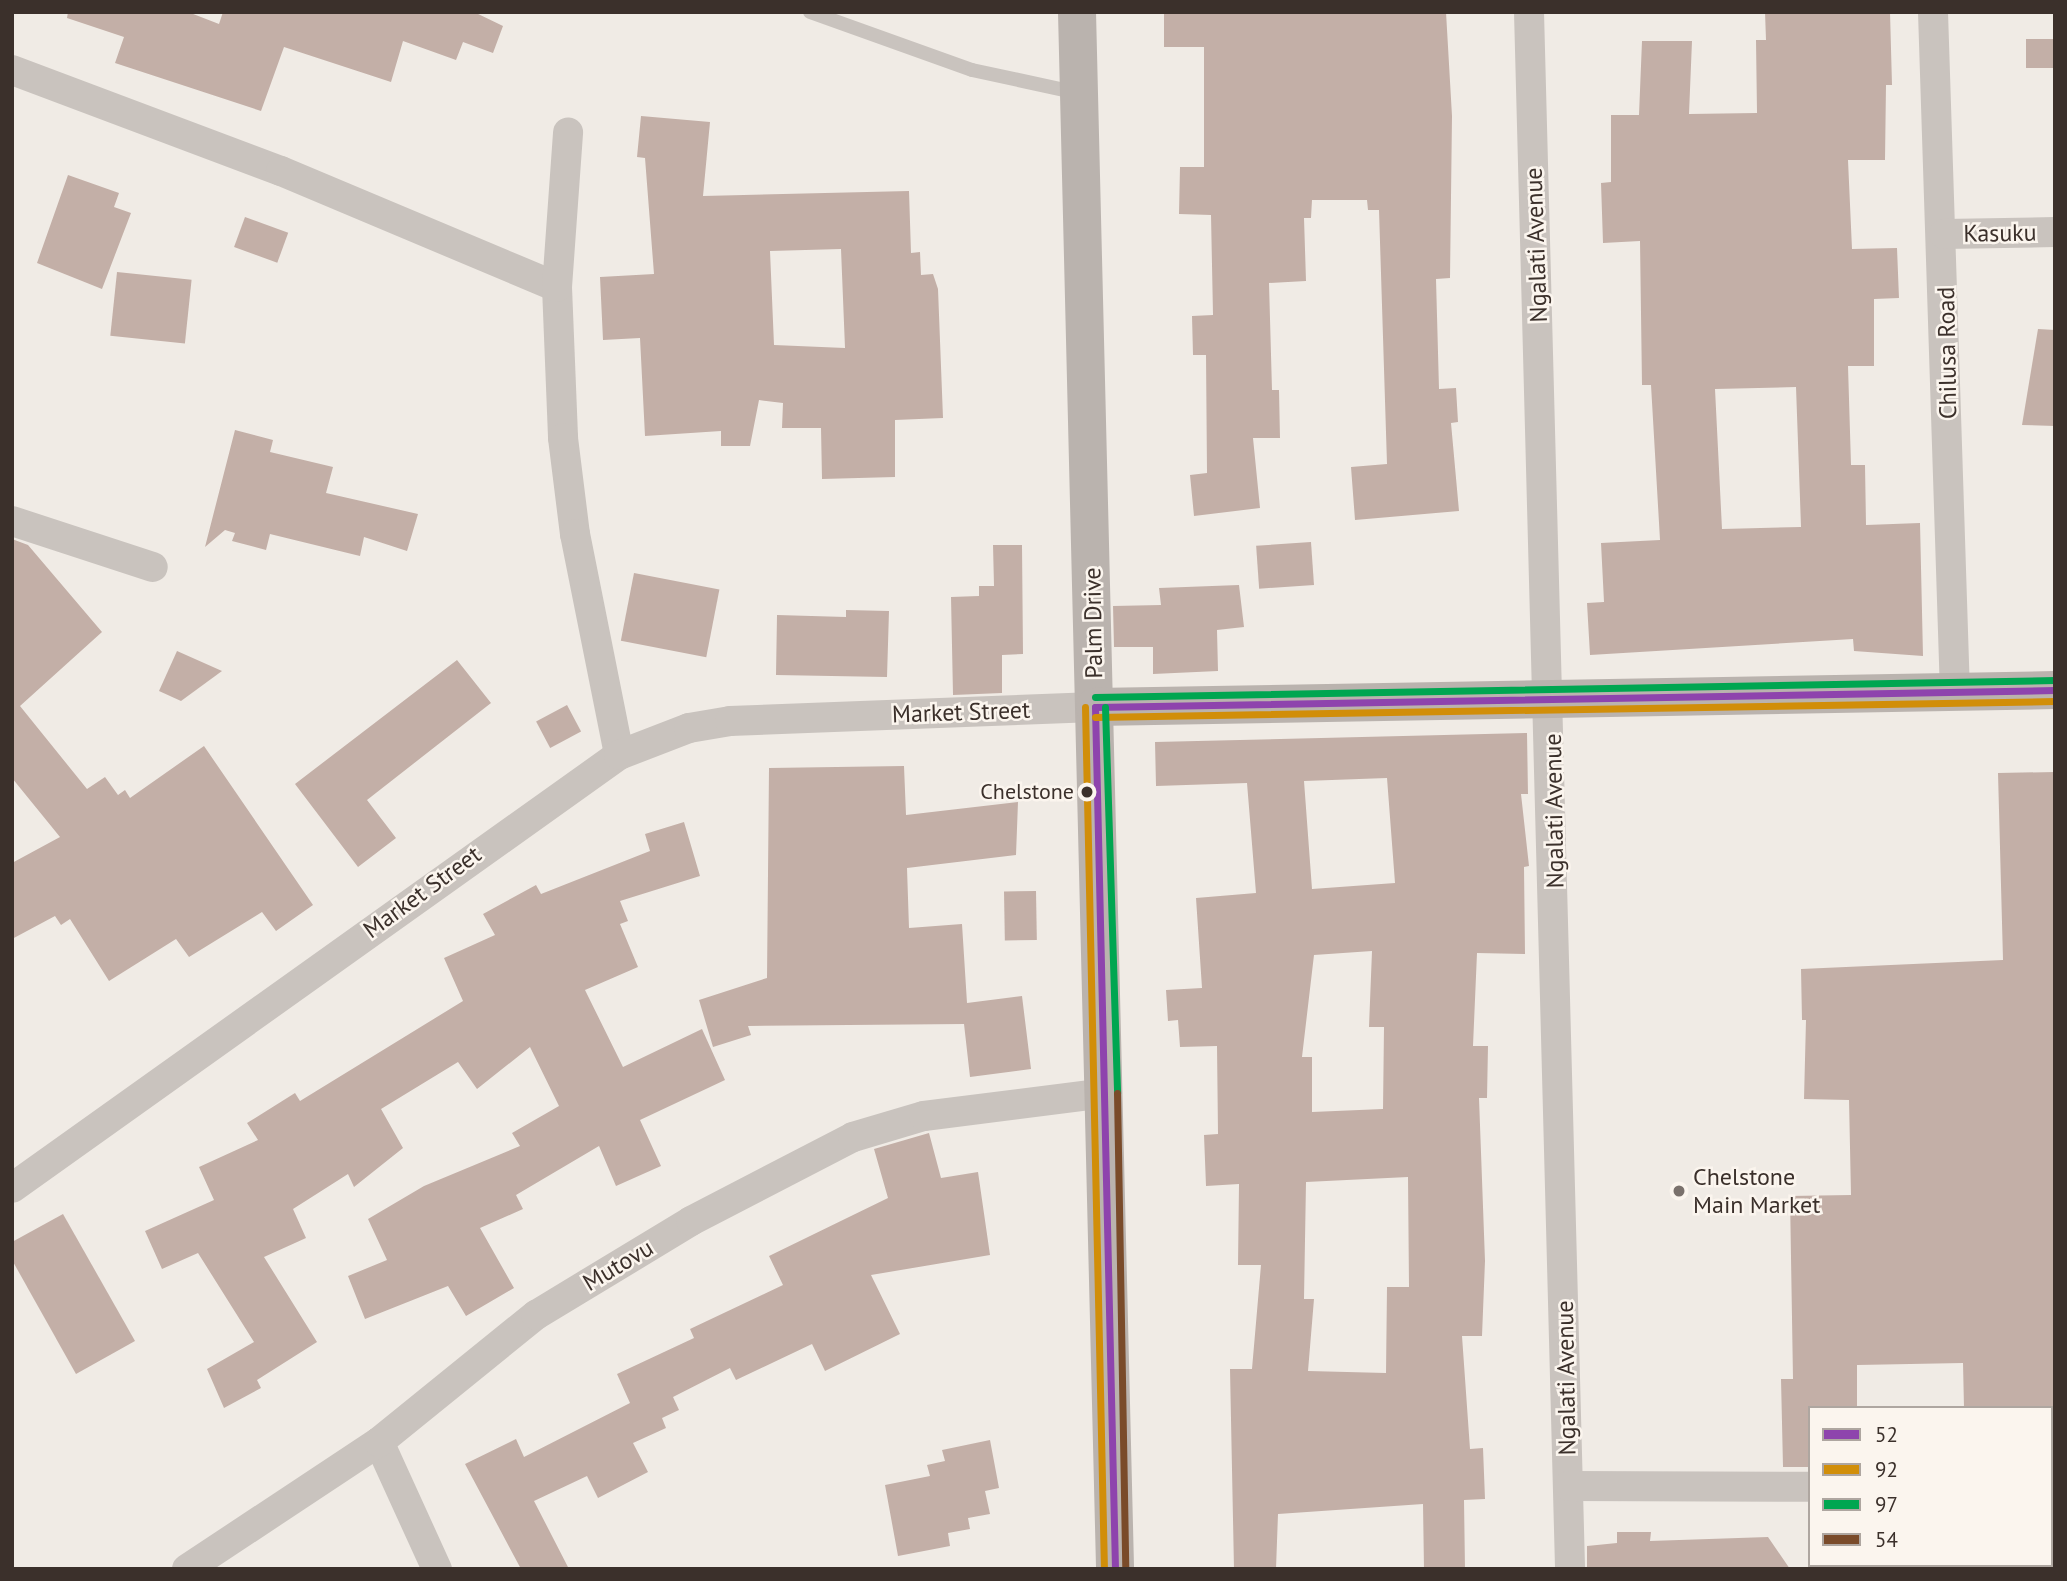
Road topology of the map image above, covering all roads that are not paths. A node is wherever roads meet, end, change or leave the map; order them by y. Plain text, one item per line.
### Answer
1 (810, 12) edge
2 (1077, 12) edge
3 (1529, 12) edge
4 (1933, 12) edge
5 (12, 70) edge
6 (1080, 93) junction
7 (568, 132) dead end
8 (2055, 232) edge
9 (1944, 234) junction
10 (557, 287) junction
11 (12, 522) edge
12 (153, 567) dead end
13 (2055, 690) edge
14 (1955, 694) junction
15 (1551, 698) junction
16 (1095, 707) junction
17 (619, 755) junction
18 (1107, 1093) junction
19 (12, 1188) edge
20 (379, 1442) junction
21 (1569, 1486) junction
22 (1808, 1487) edge
23 (187, 1569) edge
24 (437, 1569) edge
25 (1115, 1569) edge
26 (1570, 1569) edge

1 - 6 lane
2 - 6 street, Palm Drive
3 - 15 street, Ngalati Avenue
4 - 9 street, Chilusa Road
5 - 10 street
6 - 16 street, Palm Drive
7 - 10 street
8 - 9 street, Kasuku
9 - 14 street, Chilusa Road
10 - 17 street
11 - 12 street
13 - 14 street, Market Street
14 - 15 street, Market Street
15 - 16 street, Market Street
15 - 21 street, Ngalati Avenue
16 - 17 street, Market Street
16 - 18 street, Palm Drive
17 - 19 street, Market Street
18 - 20 street, Mutovu
18 - 25 street, Palm Drive
20 - 23 street, Mutovu
20 - 24 street
21 - 22 street
21 - 26 street, Ngalati Avenue

